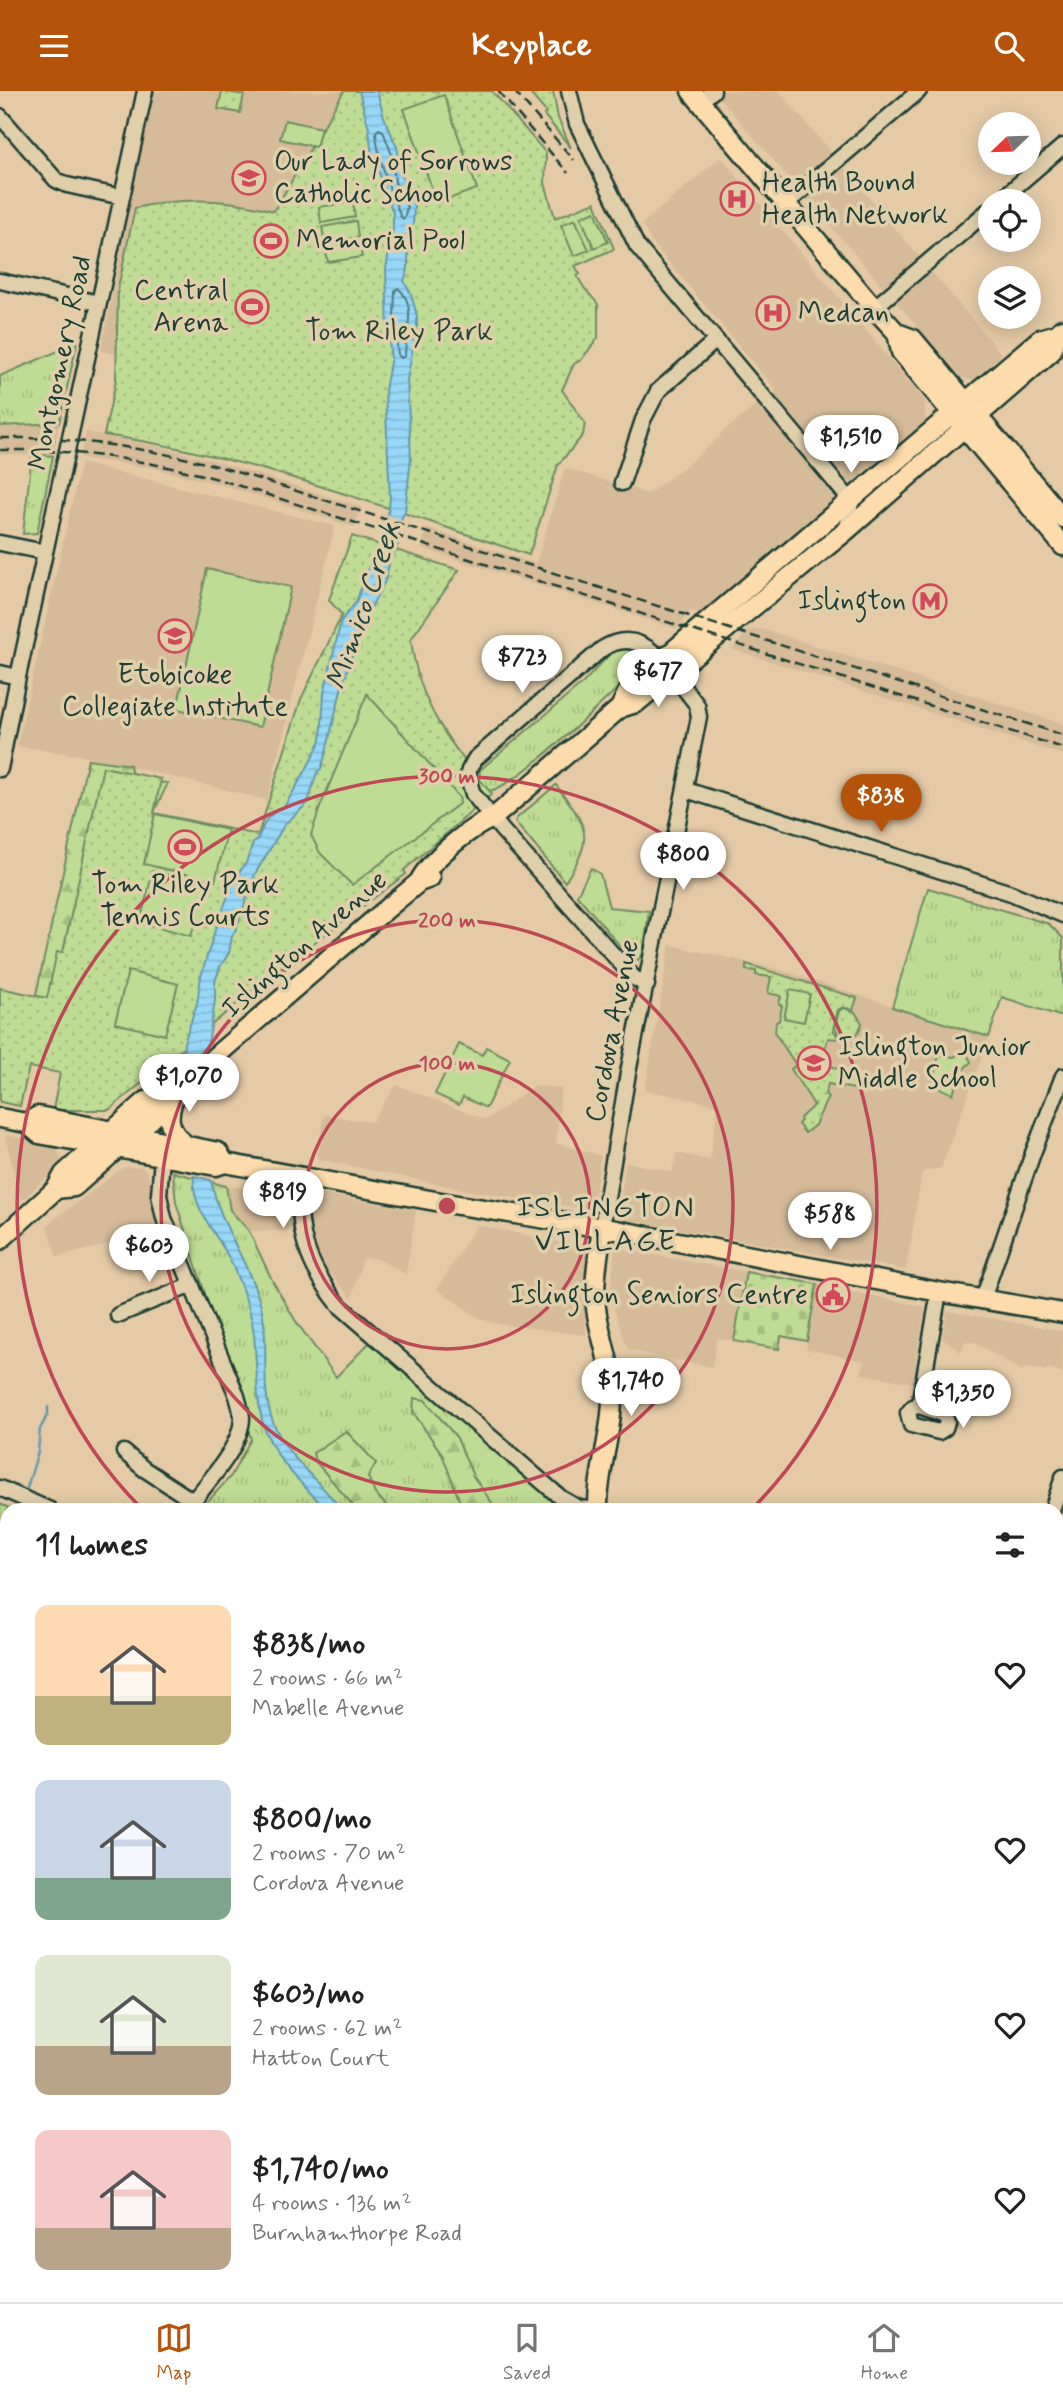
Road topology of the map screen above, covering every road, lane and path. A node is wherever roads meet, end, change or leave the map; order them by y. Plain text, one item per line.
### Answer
1 (145, 91) edge
2 (569, 91) edge
3 (919, 91) edge
4 (701, 95) edge
5 (0, 116) edge
6 (1063, 146) edge
7 (1013, 189) edge
8 (122, 197) junction
9 (786, 204) junction
10 (978, 219) edge
11 (0, 281) edge
12 (99, 303) junction
13 (874, 307) junction
14 (1060, 331) edge
15 (715, 341) junction
16 (965, 414) junction
17 (893, 462) junction
18 (905, 478) junction
19 (622, 484) dead end
20 (851, 501) junction
21 (1061, 511) edge
22 (847, 530) junction
23 (1059, 541) edge
24 (0, 543) edge
25 (45, 551) junction
26 (0, 673) edge
27 (18, 677) junction
28 (620, 708) junction
29 (0, 769) edge
30 (686, 790) junction
31 (492, 818) junction
32 (1063, 915) edge
33 (647, 985) junction
34 (1063, 1076) edge
35 (176, 1090) junction
36 (159, 1100) junction
37 (0, 1118) edge
38 (26, 1123) junction
39 (111, 1131) junction
40 (133, 1135) junction
41 (60, 1138) junction
42 (97, 1145) junction
43 (186, 1145) junction
44 (117, 1149) junction
45 (162, 1158) junction
46 (225, 1163) junction
47 (301, 1177) junction
48 (60, 1182) junction
49 (602, 1227) junction
50 (0, 1240) edge
51 (192, 1285) junction
52 (939, 1292) junction
53 (984, 1299) junction
54 (1063, 1313) edge
55 (118, 1315) dead end
56 (919, 1406) dead end
57 (124, 1452) dead end
58 (1063, 1477) edge
59 (0, 1488) edge
60 (34, 1503) edge
61 (185, 1503) edge
62 (191, 1503) edge
63 (570, 1503) edge
64 (598, 1503) edge
65 (1054, 1503) edge

1 - 8 street, Montgomery Road
2 - 15 street
3 - 9 street
4 - 9 main road
5 - 8 street
6 - 7 street
8 - 12 street, Montgomery Road
9 - 13 main road
10 - 13 street
11 - 12 street
12 - 25 street, Montgomery Road
13 - 16 main road
14 - 16 main road, Islington Avenue
15 - 19 street
15 - 20 street
16 - 17 main road, Islington Avenue
16 - 18 main road, Islington Avenue
16 - 21 main road
16 - 23 main road
17 - 18 main road
17 - 20 main road, Islington Avenue
18 - 22 main road, Islington Avenue
20 - 22 street
20 - 28 main road, Islington Avenue
21 - 23 street
22 - 28 main road, Islington Avenue
24 - 25 street
25 - 27 street, Montgomery Road
26 - 27 street
27 - 29 street, Montgomery Road
28 - 31 main road, Islington Avenue
30 - 31 street, Cordova Avenue, bridge
30 - 32 street
30 - 33 street, Cordova Avenue
31 - 33 street, Cordova Avenue
31 - 35 main road, Islington Avenue
33 - 49 street, Cordova Avenue
34 - 53 street
35 - 36 main road, Islington Avenue
35 - 43 main road
36 - 39 main road, Islington Avenue
36 - 40 main road, Islington Avenue
37 - 38 main road
38 - 39 main road
38 - 41 main road
39 - 40 main road
39 - 42 main road, Islington Avenue
40 - 43 main road
40 - 44 main road, Islington Avenue
41 - 42 main road
41 - 48 main road
42 - 44 main road
42 - 48 main road, Islington Avenue
43 - 46 main road
44 - 45 main road
44 - 48 main road, Islington Avenue
45 - 46 main road
45 - 51 street
46 - 47 main road
47 - 49 main road
47 - 63 street
48 - 50 main road, Islington Avenue
49 - 52 main road
49 - 64 main road
51 - 55 street
51 - 62 street
52 - 53 main road
52 - 56 street
53 - 54 main road
57 - 61 street
58 - 65 street
59 - 60 street

